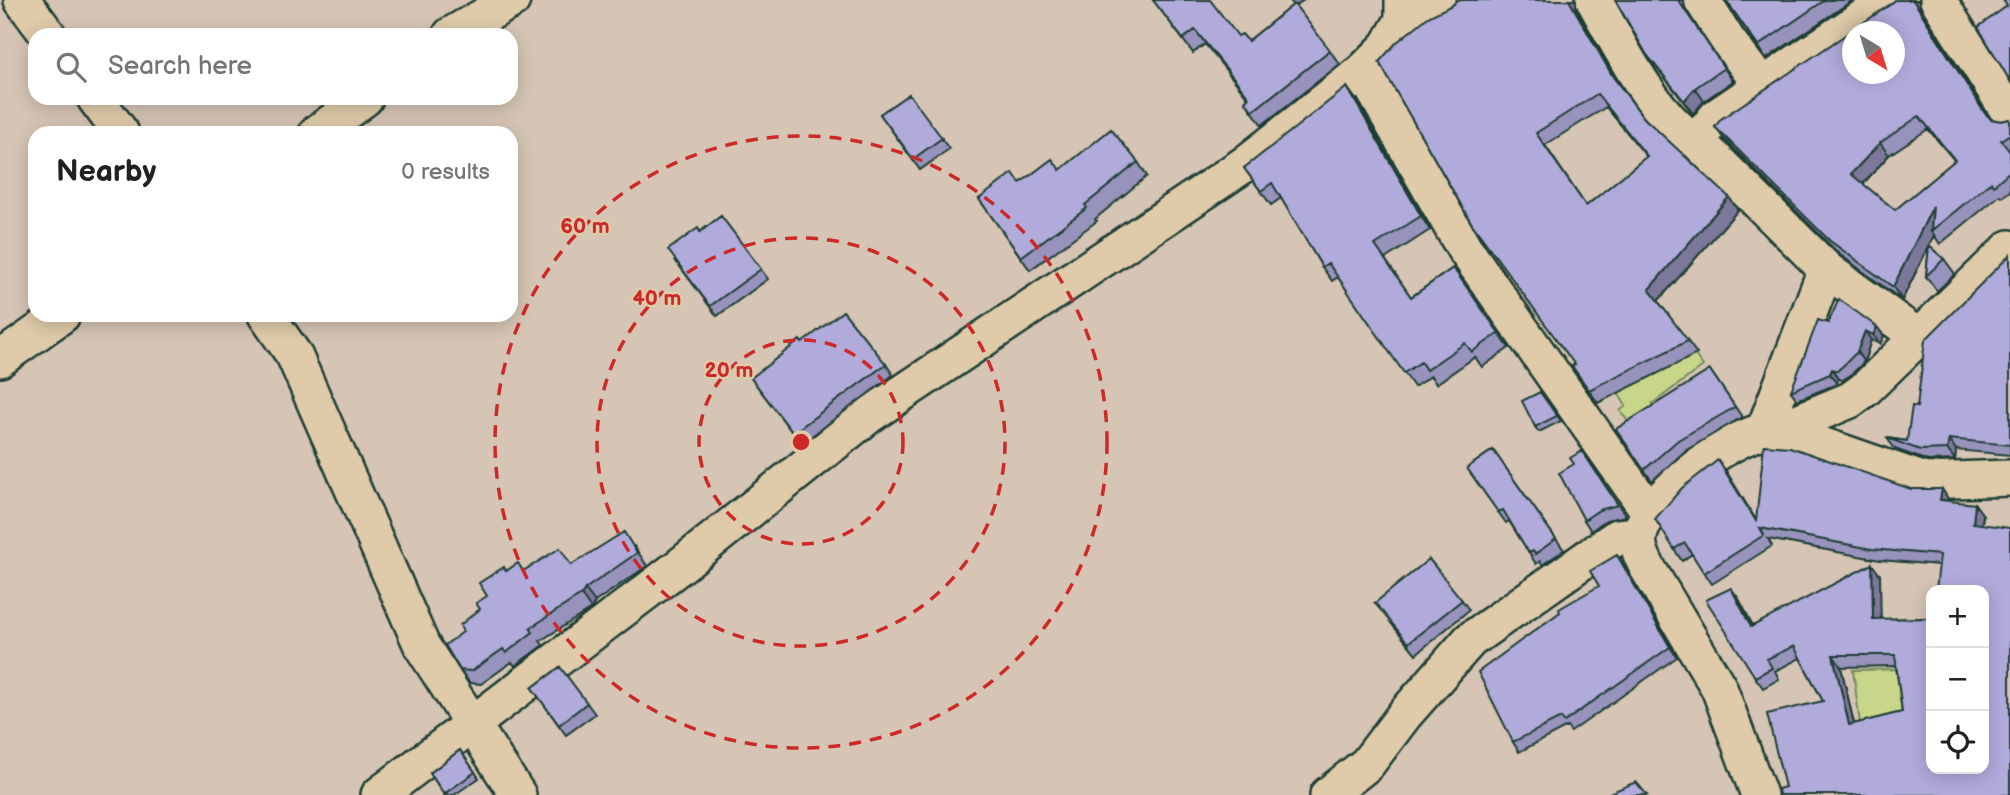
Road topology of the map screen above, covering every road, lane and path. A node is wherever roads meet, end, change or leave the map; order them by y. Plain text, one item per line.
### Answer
1 (22, 0) edge
2 (512, 0) edge
3 (1452, 0) edge
4 (1594, 0) edge
5 (1702, 0) edge
6 (1889, 0) edge
7 (1938, 0) edge
8 (1403, 10) edge
9 (43, 28) edge
10 (463, 28) edge
11 (1363, 71) junction
12 (1762, 86) junction
13 (100, 105) edge
14 (355, 105) edge
15 (2010, 114) edge
16 (116, 126) edge
17 (327, 126) edge
18 (1697, 141) junction
19 (2010, 248) edge
20 (1826, 269) junction
21 (52, 322) edge
22 (271, 322) edge
23 (1917, 336) junction
24 (0, 359) edge
25 (1771, 429) junction
26 (2010, 478) edge
27 (1644, 524) junction
28 (472, 726) junction
29 (379, 795) edge
30 (518, 795) edge
31 (1328, 795) edge
32 (1759, 795) edge

1 - 9 street
2 - 10 street
3 - 8 street
4 - 18 street
5 - 12 street
6 - 12 street
7 - 15 street
8 - 11 street
11 - 27 street
11 - 28 street
12 - 18 street
13 - 16 street
14 - 17 street
18 - 20 street
19 - 23 street
20 - 23 street
20 - 25 street
21 - 24 street
22 - 28 street
23 - 25 street
25 - 26 street
25 - 27 street
27 - 31 street
27 - 32 street
28 - 29 street
28 - 30 street

